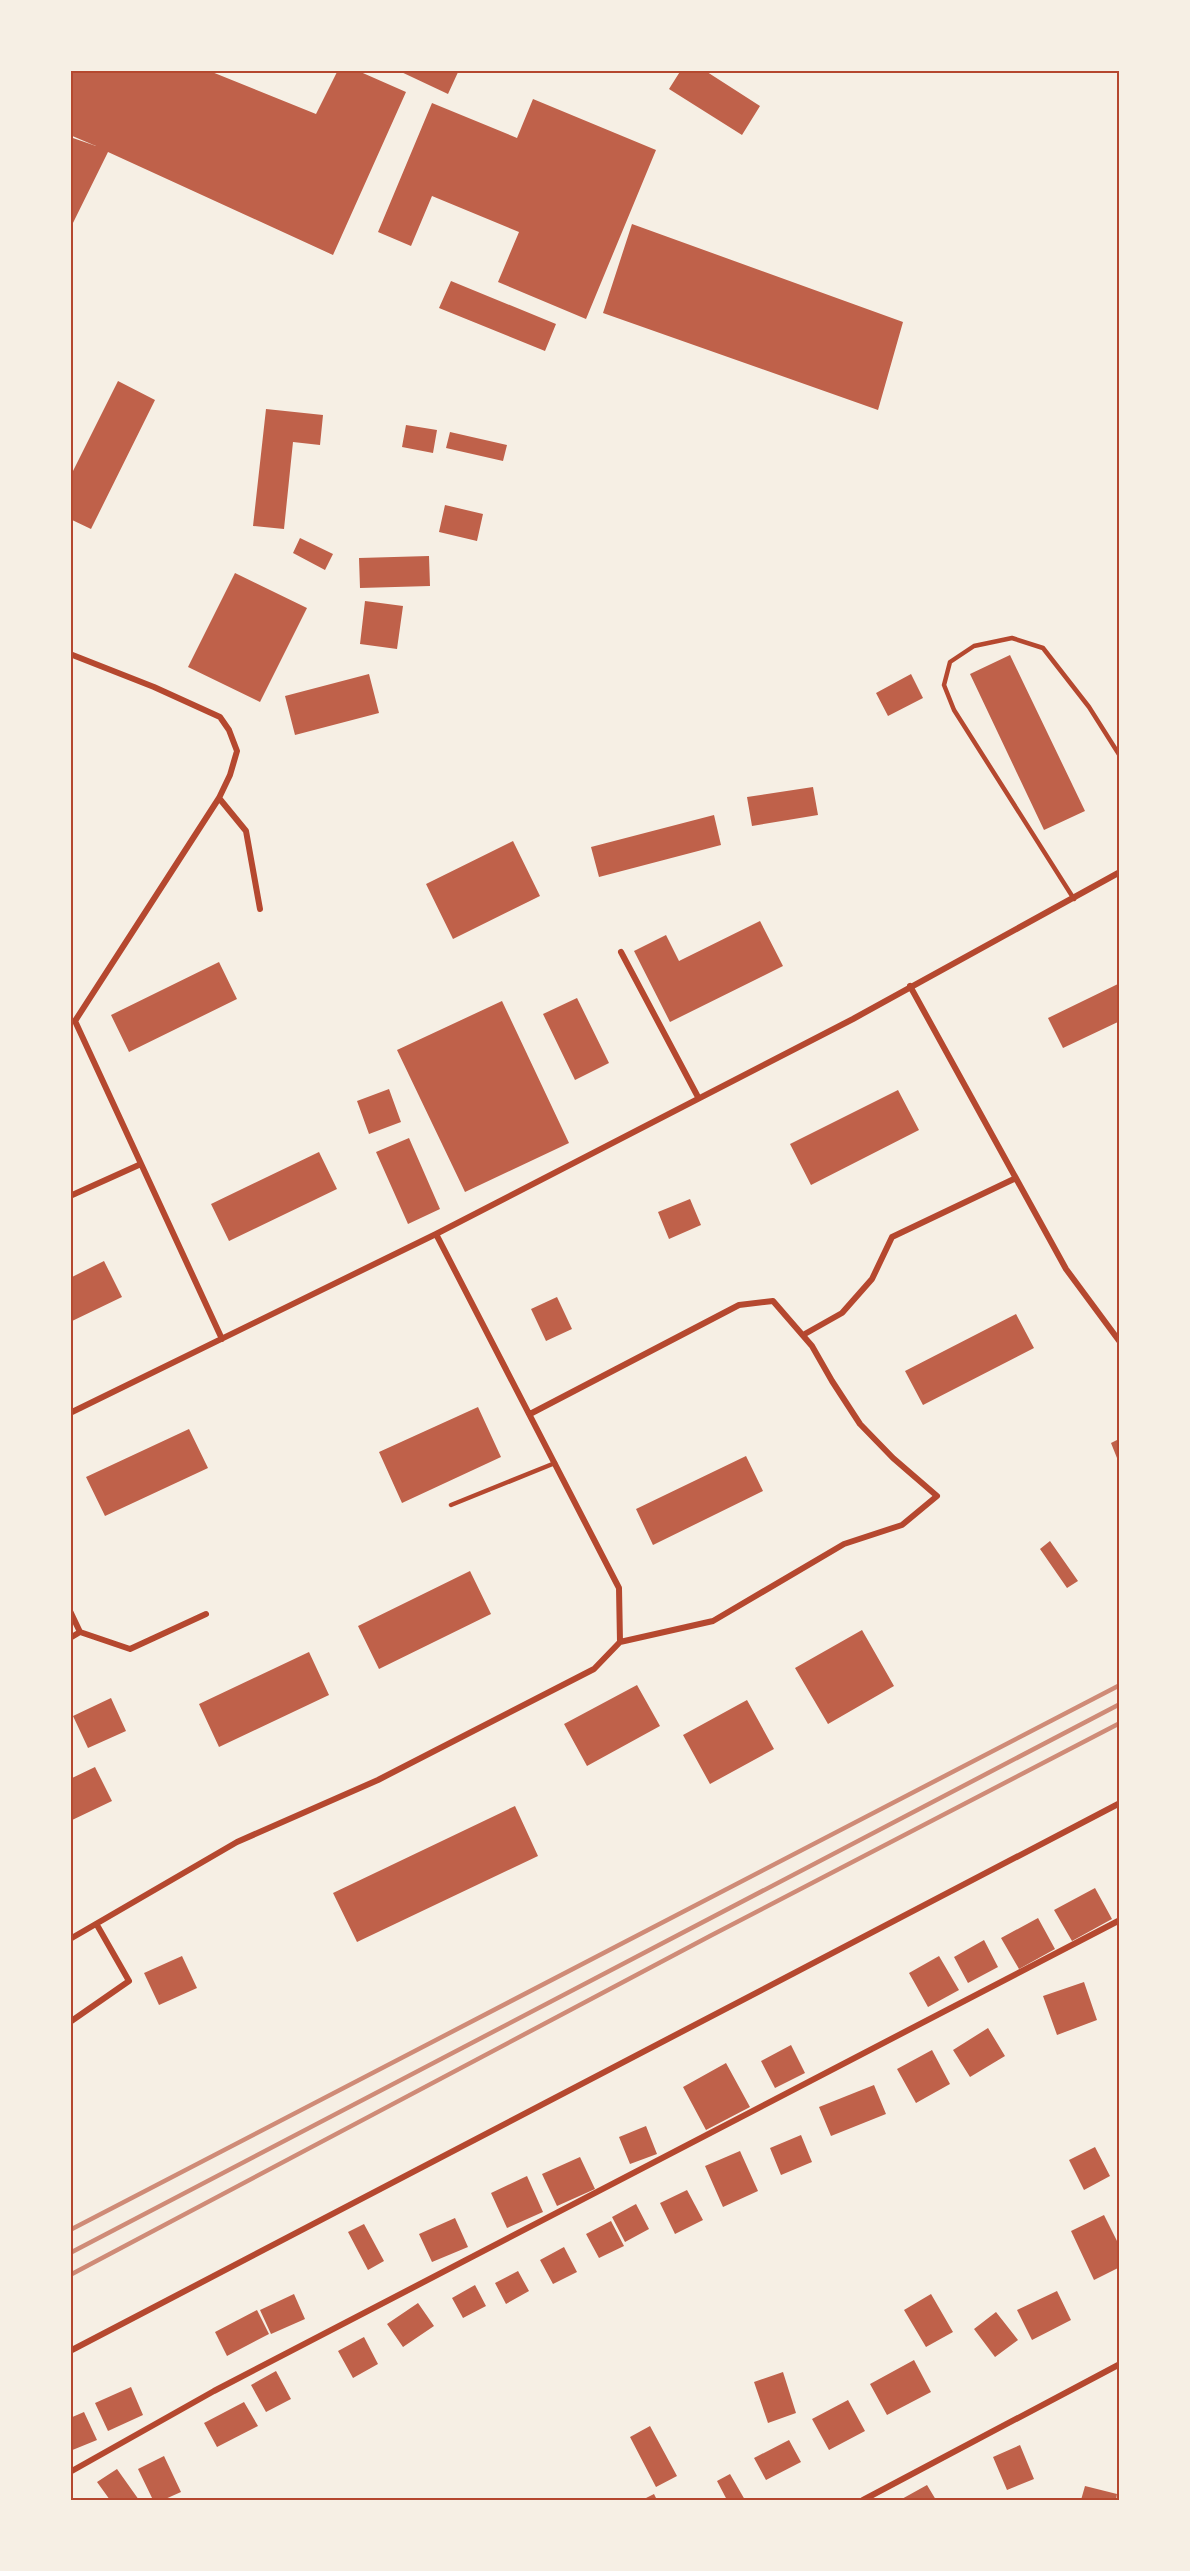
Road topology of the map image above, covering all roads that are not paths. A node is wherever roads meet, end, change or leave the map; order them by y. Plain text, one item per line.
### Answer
1 (70, 654) edge
2 (1119, 756) edge
3 (219, 798) junction
4 (1119, 872) edge
5 (1074, 899) junction
6 (260, 909) dead end
7 (621, 952) dead end
8 (910, 986) junction
9 (73, 1022) edge
10 (698, 1097) junction
11 (141, 1164) junction
12 (1016, 1178) junction
13 (70, 1196) edge
14 (436, 1234) junction
15 (803, 1335) junction
16 (222, 1339) junction
17 (1119, 1342) edge
18 (70, 1413) edge
19 (530, 1414) junction
20 (555, 1463) junction
21 (451, 1505) dead end
22 (70, 1611) edge
23 (206, 1614) dead end
24 (80, 1632) junction
25 (70, 1638) edge
26 (620, 1642) junction
27 (1119, 1803) edge
28 (1119, 1920) edge
29 (97, 1925) junction
30 (70, 1939) edge
31 (70, 2022) edge
32 (70, 2351) edge
33 (1119, 2364) edge
34 (70, 2472) edge
35 (863, 2500) edge

1 - 3 street
2 - 5 lane
3 - 6 street
3 - 9 street
4 - 5 street
5 - 8 street
7 - 10 street
8 - 10 street
8 - 12 street
9 - 11 street
10 - 14 street
11 - 13 street
11 - 16 street
12 - 15 street
12 - 17 street
14 - 16 street
14 - 19 street
15 - 19 street
15 - 26 street
16 - 18 street
19 - 20 street
20 - 21 lane
20 - 26 street
22 - 24 street
23 - 24 street
24 - 25 street
26 - 29 street
27 - 32 street
28 - 34 street
29 - 30 street
29 - 31 street
33 - 35 street

